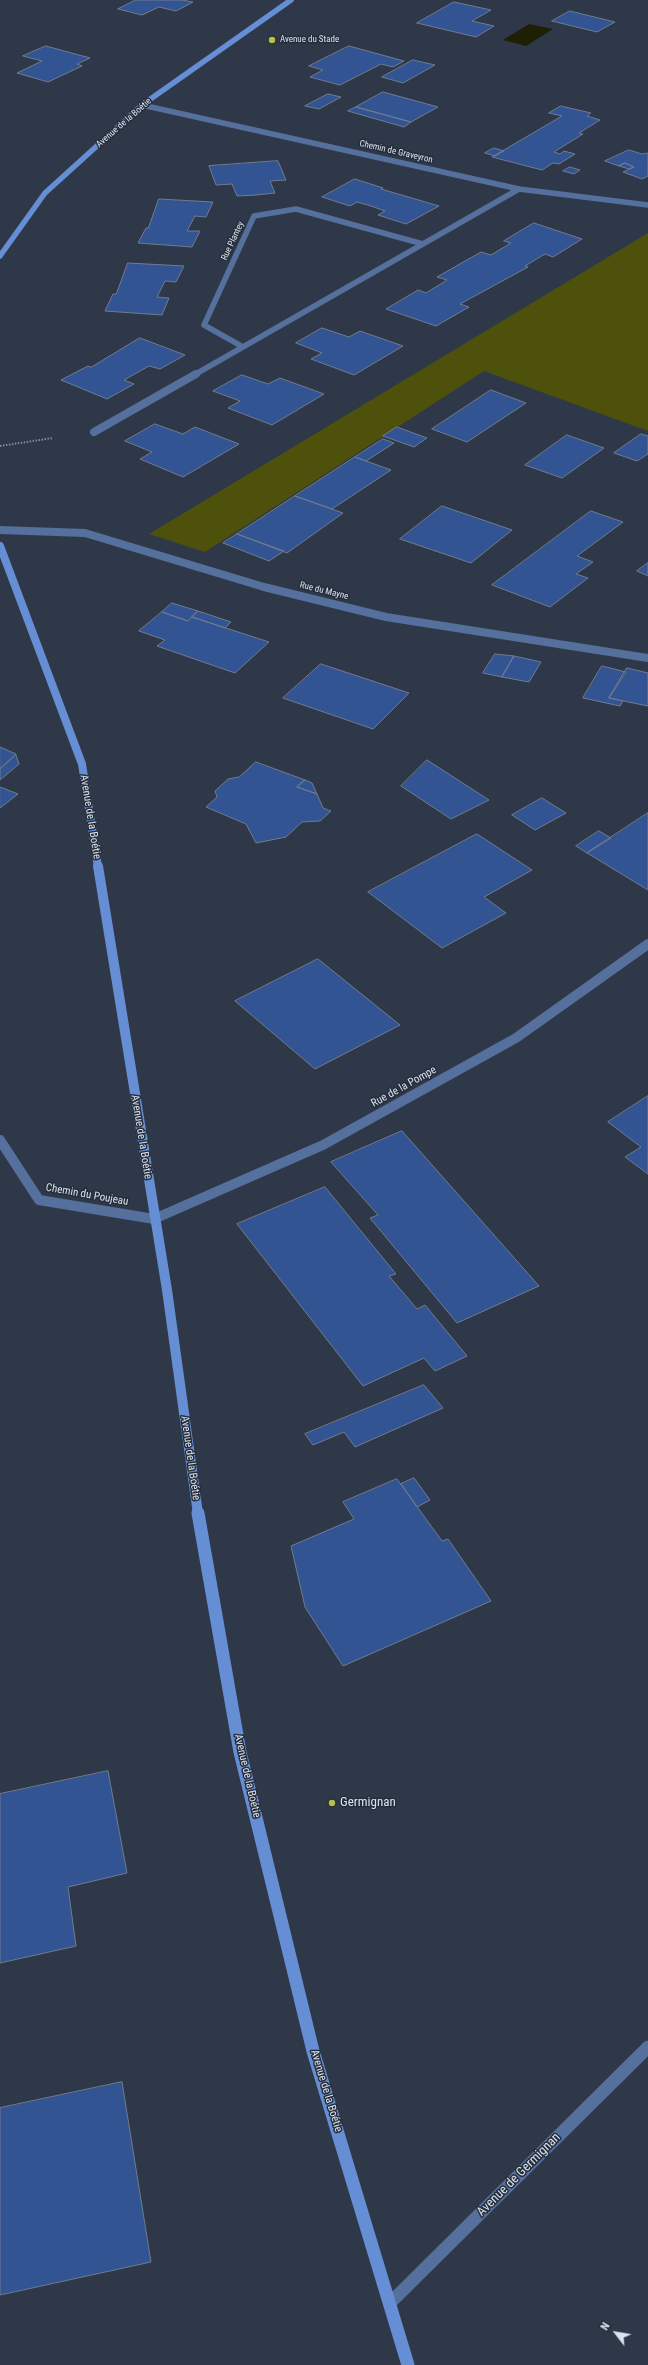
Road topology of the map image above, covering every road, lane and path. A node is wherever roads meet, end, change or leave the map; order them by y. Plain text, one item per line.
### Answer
1 (290, 0) edge
2 (142, 105) junction
3 (519, 189) junction
4 (648, 205) edge
5 (422, 244) junction
6 (0, 256) edge
7 (243, 347) junction
8 (94, 432) joint
9 (0, 446) edge
10 (0, 530) edge
11 (0, 546) edge
12 (648, 658) edge
13 (648, 944) edge
14 (0, 1140) edge
15 (154, 1219) junction
16 (646, 2054) edge
17 (390, 2303) junction
18 (408, 2365) edge

1 - 2 main road, Avenue de la Boétie
2 - 3 street, Chemin de Graveyron
2 - 6 main road, Avenue de la Boétie
3 - 4 street, Chemin de Graveyron
3 - 5 street
5 - 7 street
5 - 7 street, Rue Plantey
7 - 8 street
8 - 9 path
10 - 12 street, Rue du Mayne
11 - 15 main road, Avenue de la Boétie
13 - 15 street, Rue de la Pompe
14 - 15 street, Chemin du Poujeau
15 - 17 main road, Avenue de la Boétie
16 - 17 street, Avenue de Germignan
17 - 18 main road, Avenue de la Boétie

